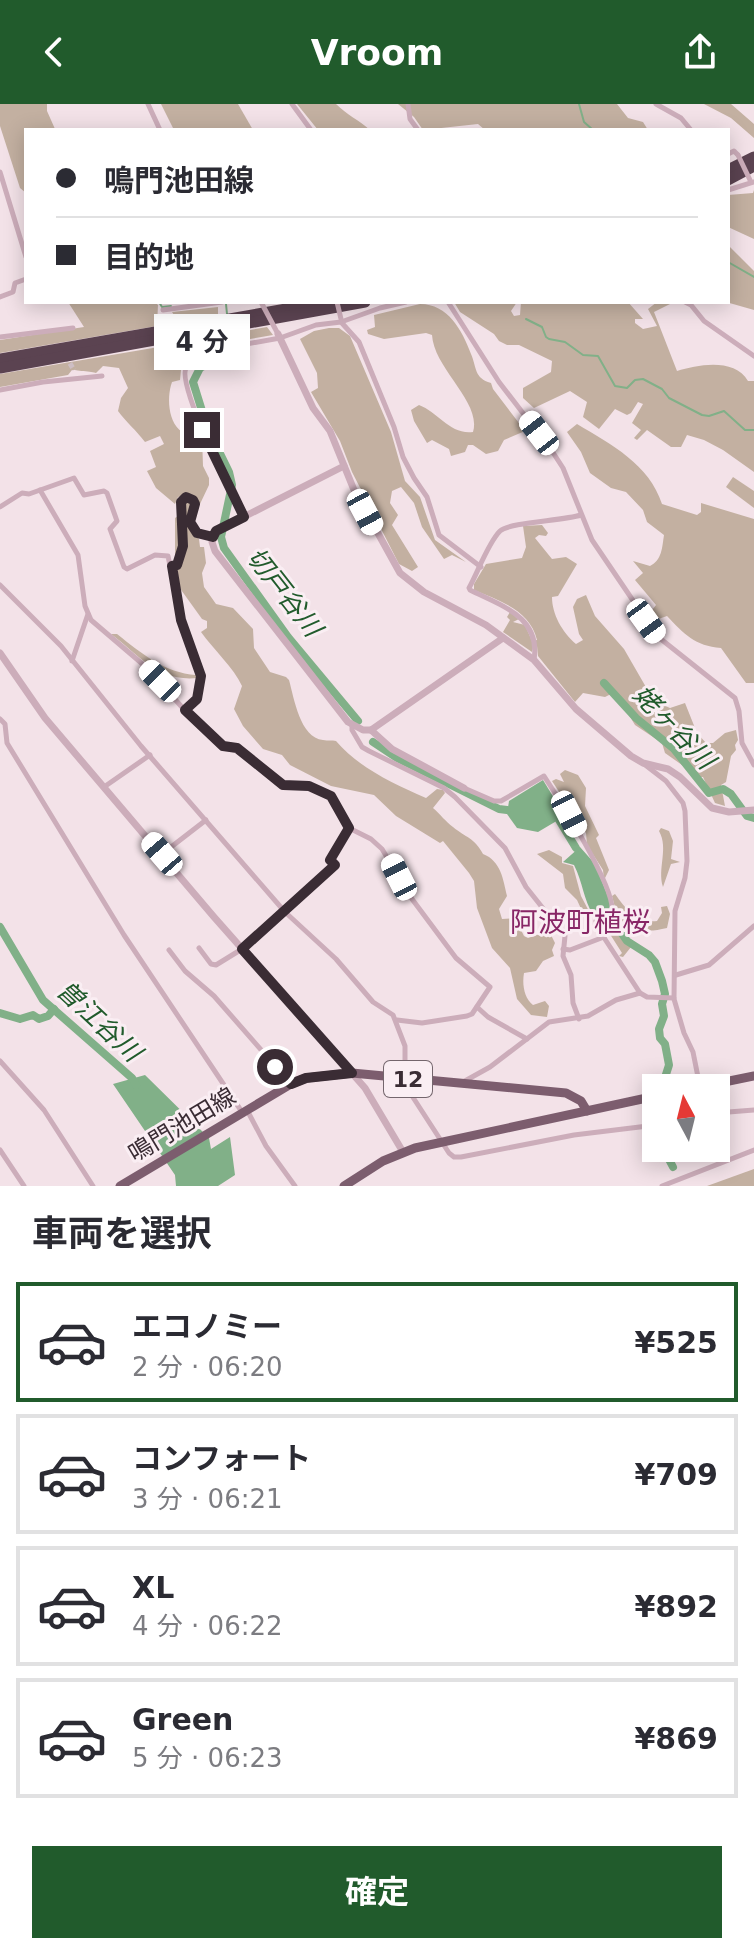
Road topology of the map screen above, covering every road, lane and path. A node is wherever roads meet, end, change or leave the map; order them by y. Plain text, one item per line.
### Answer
1 (148, 104) edge
2 (292, 104) edge
3 (408, 104) edge
4 (656, 104) edge
5 (159, 128) edge
6 (310, 128) edge
7 (417, 128) edge
8 (689, 128) edge
9 (730, 153) edge
10 (754, 157) edge
11 (754, 166) edge
12 (730, 169) edge
13 (0, 172) edge
14 (730, 179) edge
15 (752, 181) edge
16 (730, 189) edge
17 (24, 250) edge
18 (24, 279) edge
19 (0, 297) edge
20 (207, 304) edge
21 (262, 304) edge
22 (315, 304) edge
23 (337, 304) edge
24 (354, 304) edge
25 (397, 304) edge
26 (449, 304) edge
27 (689, 304) edge
28 (163, 310) dead end
29 (341, 321) junction
30 (73, 328) dead end
31 (50, 331) junction
32 (279, 336) junction
33 (0, 337) edge
34 (55, 339) dead end
35 (754, 356) edge
36 (0, 359) edge
37 (0, 368) edge
38 (74, 370) tunnel mouth
39 (102, 376) dead end
40 (77, 379) junction
41 (0, 390) edge
42 (344, 466) junction
43 (40, 490) junction
44 (0, 507) edge
45 (581, 515) junction
46 (244, 517) junction
47 (213, 537) junction
48 (172, 566) junction
49 (481, 567) junction
50 (0, 585) edge
51 (88, 614) junction
52 (503, 638) junction
53 (0, 653) edge
54 (534, 660) junction
55 (72, 661) junction
56 (185, 710) junction
57 (0, 719) edge
58 (352, 725) junction
59 (371, 730) junction
60 (150, 755) junction
61 (643, 763) junction
62 (754, 765) edge
63 (104, 787) junction
64 (464, 788) joint
65 (750, 810) edge
66 (206, 820) junction
67 (349, 828) junction
68 (162, 854) junction
69 (285, 912) junction
70 (754, 926) edge
71 (604, 937) junction
72 (199, 948) dead end
73 (242, 949) junction
74 (563, 949) junction
75 (169, 950) dead end
76 (676, 975) junction
77 (640, 993) junction
78 (674, 999) junction
79 (477, 1007) junction
80 (579, 1019) junction
81 (397, 1020) junction
82 (527, 1039) junction
83 (0, 1061) edge
84 (352, 1073) junction
85 (696, 1074) edge
86 (754, 1076) edge
87 (405, 1078) junction
88 (730, 1081) edge
89 (462, 1083) junction
90 (291, 1084) junction
91 (642, 1099) edge
92 (754, 1110) edge
93 (244, 1111) junction
94 (587, 1111) junction
95 (730, 1112) edge
96 (642, 1127) edge
97 (442, 1141) junction
98 (0, 1150) edge
99 (754, 1150) edge
100 (403, 1152) junction
101 (24, 1186) edge
102 (93, 1186) edge
103 (120, 1186) edge
104 (295, 1186) edge
105 (344, 1186) edge
106 (662, 1186) edge

1 - 5 street
2 - 6 street
3 - 7 street
4 - 8 street
9 - 15 street, bridge
10 - 12 highway
11 - 14 highway
13 - 17 street
15 - 16 street
18 - 19 street
20 - 28 street
21 - 32 street, bridge
22 - 36 highway
23 - 29 street, bridge
24 - 37 highway
25 - 29 street
26 - 45 street
27 - 35 street
29 - 32 street
29 - 49 street
30 - 31 street
31 - 33 street
31 - 34 street
32 - 42 street
32 - 46 street
38 - 40 street
39 - 40 street
40 - 41 street
42 - 46 street
42 - 52 street
43 - 44 street
43 - 48 street
43 - 51 street
45 - 49 street
45 - 62 street
46 - 47 street
47 - 48 street
47 - 58 street
48 - 56 street
49 - 54 street
50 - 55 street
51 - 55 street
51 - 56 street
52 - 54 street
52 - 59 street
53 - 63 street
54 - 61 street
55 - 60 street
56 - 67 street
57 - 93 street
58 - 59 street
58 - 74 street
59 - 64 street
60 - 63 street
60 - 66 street
61 - 65 street
61 - 76 street
63 - 68 street
64 - 71 street
66 - 68 street
66 - 69 street
67 - 69 street
67 - 79 street
68 - 73 street
69 - 73 street
69 - 81 street
70 - 76 street
71 - 74 street
71 - 77 street
72 - 73 street
73 - 84 street
74 - 80 street
75 - 90 street
76 - 78 street
77 - 78 street
77 - 80 street
78 - 85 street
79 - 81 street
79 - 82 street
80 - 82 street
81 - 87 street
82 - 89 street
83 - 102 street
84 - 87 main road, 鳴門池田線 / 12
84 - 90 main road, 鳴門池田線 / 12
84 - 100 street
86 - 88 main road
87 - 89 main road, 鳴門池田線 / 12
87 - 97 street
89 - 94 main road, 鳴門池田線 / 12
90 - 93 main road, 鳴門池田線 / 12
91 - 94 main road
92 - 95 street
93 - 103 main road, 鳴門池田線 / 12
93 - 104 street
94 - 97 main road
96 - 97 street
97 - 100 main road
98 - 101 street
99 - 106 street
100 - 105 main road

